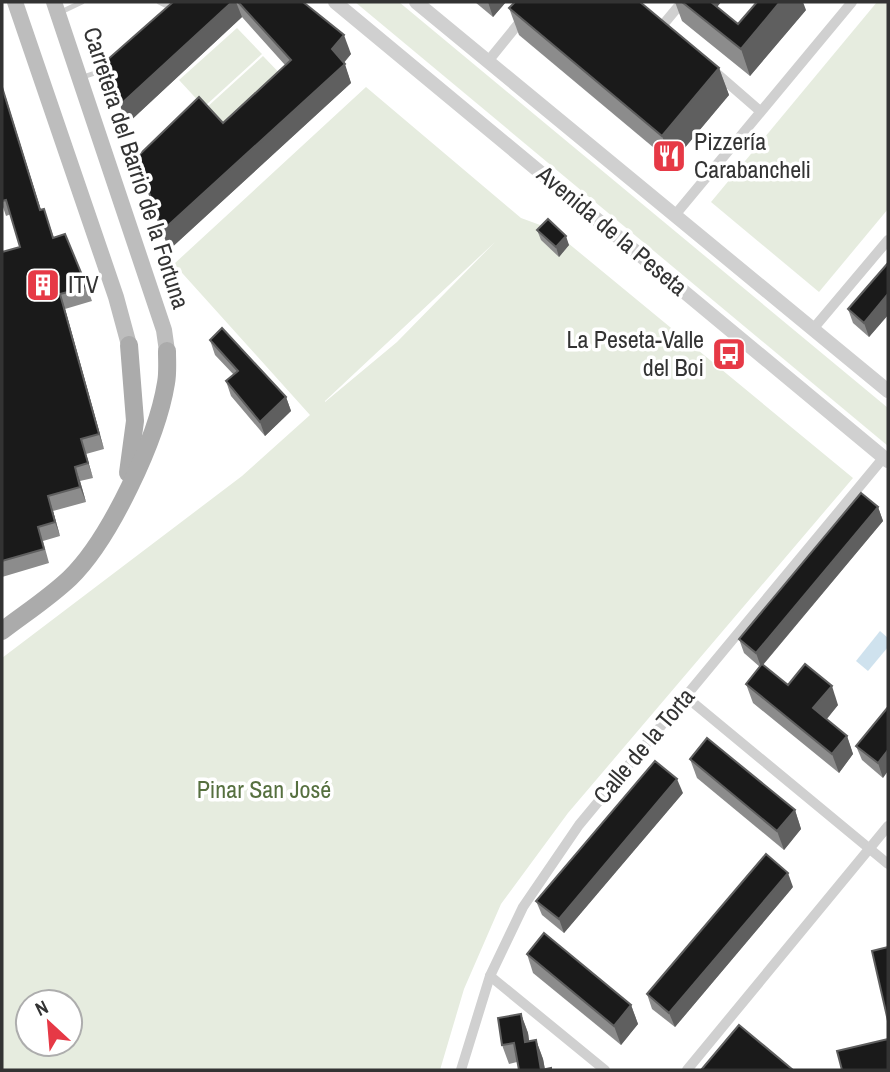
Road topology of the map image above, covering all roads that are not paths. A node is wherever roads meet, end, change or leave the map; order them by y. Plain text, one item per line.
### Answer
1 (15, 2) edge
2 (82, 2) edge
3 (159, 2) edge
4 (168, 2) edge
5 (335, 2) edge
6 (416, 2) edge
7 (536, 2) edge
8 (682, 2) edge
9 (852, 2) edge
10 (57, 8) edge
11 (652, 18) edge
12 (662, 26) junction
13 (672, 35) edge
14 (489, 60) junction
15 (703, 61) edge
16 (119, 62) edge
17 (80, 78) junction
18 (760, 111) junction
19 (676, 215) junction
20 (888, 240) edge
21 (813, 329) junction
22 (129, 345) junction
23 (167, 351) junction
24 (888, 391) edge
25 (886, 459) edge
26 (126, 490) junction
27 (2, 631) edge
28 (685, 696) junction
29 (888, 826) edge
30 (869, 849) junction
31 (888, 864) edge
32 (490, 976) junction
33 (461, 1070) edge
34 (606, 1070) edge
35 (687, 1070) edge

1 - 22 main road, Carretera del Barrio de la Fortuna
2 - 10 lane
3 - 4 lane
5 - 25 street, Avenida de la Peseta
6 - 14 street
7 - 14 street
8 - 12 street
9 - 18 street
10 - 17 main road, Carretera del Barrio de la Fortuna
11 - 12 street
12 - 13 street
14 - 19 street
15 - 18 street
16 - 17 lane
17 - 23 main road, Carretera del Barrio de la Fortuna
18 - 19 street
19 - 21 street
20 - 21 street
21 - 24 street
22 - 23 main road, Carretera del Barrio de la Fortuna
22 - 26 main road, Carretera del Barrio de la Fortuna
23 - 26 main road, Carretera del Barrio de la Fortuna
25 - 28 street, Calle de la Torta
26 - 27 main road, Carretera del Barrio de la Fortuna
28 - 30 street
28 - 32 street, Calle de la Torta
29 - 30 street
30 - 31 street
30 - 35 street
32 - 33 street, Calle de la Torta
32 - 34 street

